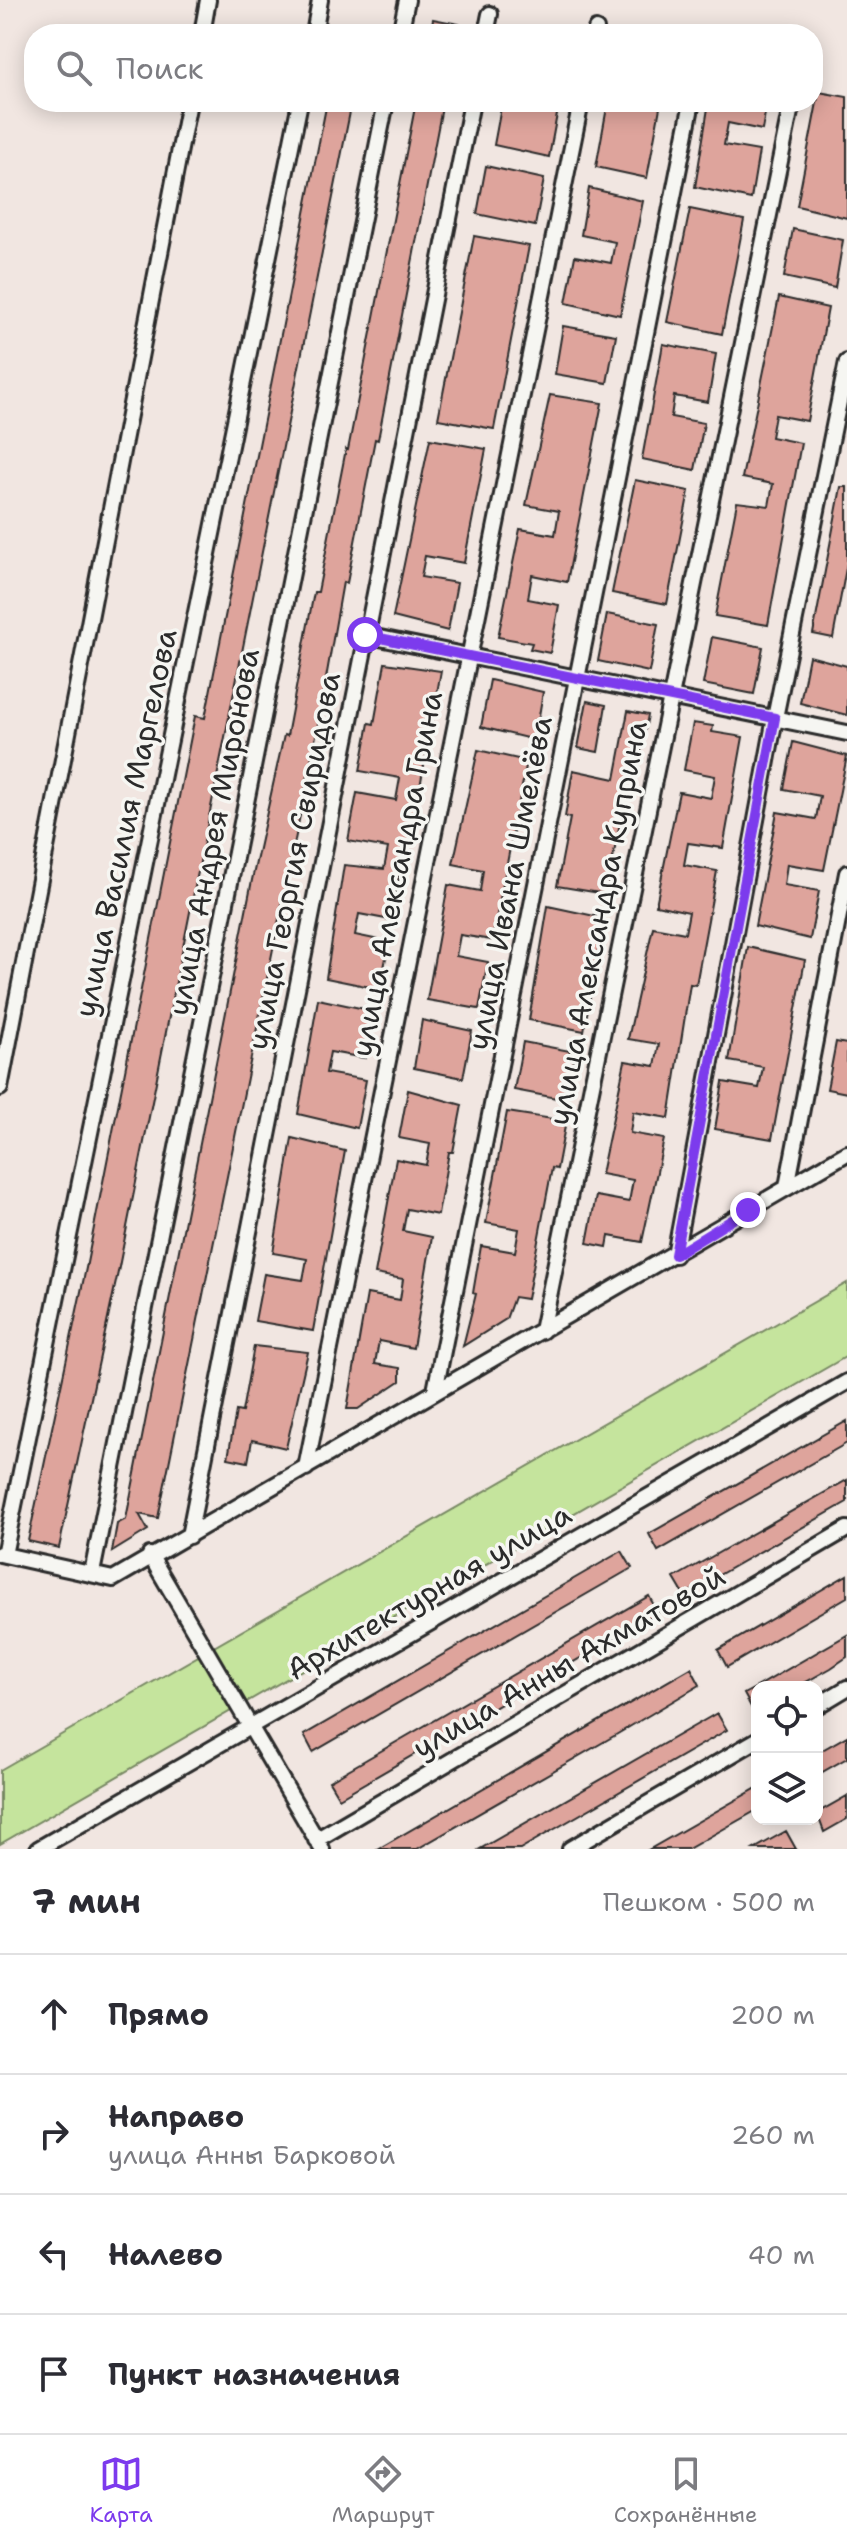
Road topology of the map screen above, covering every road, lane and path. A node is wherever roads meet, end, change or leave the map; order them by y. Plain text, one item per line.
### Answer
1 (208, 0) edge
2 (320, 0) edge
3 (407, 0) edge
4 (490, 14) dead end
5 (204, 24) edge
6 (316, 24) edge
7 (402, 24) edge
8 (488, 24) edge
9 (187, 112) edge
10 (298, 112) edge
11 (384, 112) edge
12 (470, 112) edge
13 (579, 112) edge
14 (690, 112) edge
15 (790, 112) edge
16 (847, 362) edge
17 (365, 635) junction
18 (467, 655) junction
19 (577, 678) junction
20 (670, 697) junction
21 (775, 718) junction
22 (847, 733) edge
23 (847, 873) edge
24 (0, 1088) edge
25 (847, 1153) edge
26 (787, 1187) junction
27 (675, 1255) junction
28 (542, 1331) junction
29 (847, 1382) edge
30 (435, 1391) junction
31 (306, 1468) junction
32 (847, 1529) edge
33 (189, 1536) junction
34 (2, 1555) edge
35 (150, 1555) junction
36 (92, 1573) junction
37 (847, 1688) edge
38 (823, 1702) edge
39 (250, 1726) junction
40 (751, 1743) edge
41 (319, 1844) edge
42 (38, 1849) edge
43 (570, 1849) edge

1 - 5 street
2 - 6 street
3 - 7 street
4 - 8 street
9 - 24 street
10 - 34 street, улица Василия Маргелова
11 - 36 street, улица Андрея Миронова
12 - 17 street, улица Георгия Свиридова
13 - 18 street, улица Александра Грина
14 - 19 street, улица Ивана Шмелёва
15 - 20 street, улица Александра Куприна
16 - 21 street
17 - 18 street
17 - 33 street, улица Георгия Свиридова
18 - 19 street
18 - 31 street, улица Александра Грина
19 - 20 street
19 - 30 street, улица Ивана Шмелёва
20 - 21 street
20 - 28 street, улица Александра Куприна
21 - 22 street
21 - 27 street
23 - 26 street
25 - 26 street
26 - 27 street
27 - 28 street
28 - 30 street
29 - 39 street, Архитектурная улица
30 - 31 street
31 - 33 street
32 - 41 street, улица Анны Ахматовой
33 - 35 street
34 - 36 street
35 - 36 street
35 - 39 street
37 - 38 street
39 - 41 street
39 - 42 street, Архитектурная улица
40 - 43 street

